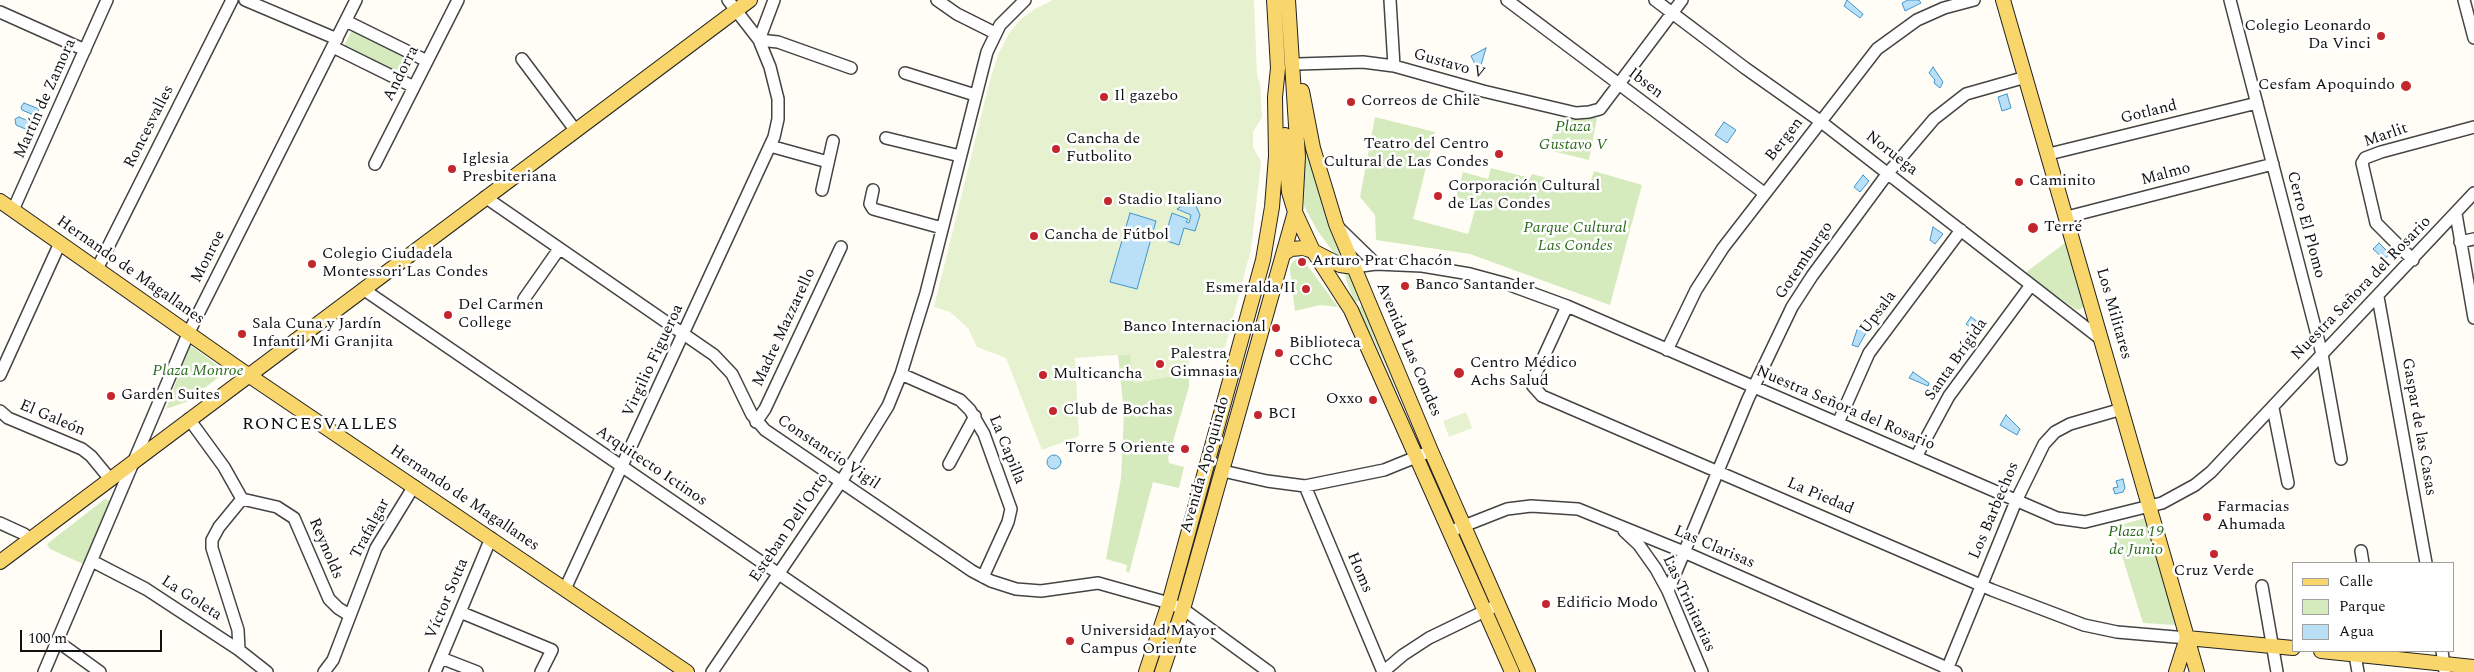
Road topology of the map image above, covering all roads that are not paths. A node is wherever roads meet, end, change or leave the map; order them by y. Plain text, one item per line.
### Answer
1 (108, 0) edge
2 (232, 0) edge
3 (246, 0) edge
4 (356, 0) edge
5 (458, 0) edge
6 (750, 0) edge
7 (774, 0) edge
8 (937, 0) edge
9 (1025, 0) edge
10 (1274, 0) edge
11 (1288, 0) edge
12 (1390, 0) edge
13 (1507, 0) edge
14 (1655, 0) edge
15 (1682, 0) edge
16 (1974, 0) edge
17 (2003, 0) edge
18 (2230, 0) edge
19 (2464, 0) edge
20 (732, 5) edge
21 (0, 12) edge
22 (1672, 13) junction
23 (346, 21) junction
24 (1291, 31) junction
25 (995, 33) junction
26 (2474, 38) edge
27 (759, 40) junction
28 (335, 43) junction
29 (85, 50) junction
30 (522, 59) dead end
31 (427, 61) junction
32 (1298, 64) junction
33 (1394, 66) junction
34 (851, 68) dead end
35 (1278, 68) junction
36 (905, 73) dead end
37 (2026, 77) junction
38 (1618, 83) junction
39 (414, 87) junction
40 (975, 95) junction
41 (2257, 103) junction
42 (1820, 121) junction
43 (2474, 127) edge
44 (576, 131) junction
45 (886, 138) dead end
46 (833, 141) dead end
47 (770, 146) junction
48 (2049, 154) junction
49 (960, 156) junction
50 (828, 162) junction
51 (375, 164) dead end
52 (2273, 164) junction
53 (1888, 173) junction
54 (822, 190) dead end
55 (873, 190) dead end
56 (1764, 193) junction
57 (2474, 193) edge
58 (485, 197) junction
59 (0, 201) edge
60 (13, 210) junction
61 (1296, 212) junction
62 (2456, 214) junction
63 (2067, 217) junction
64 (1336, 224) junction
65 (942, 228) junction
66 (1961, 230) junction
67 (2474, 240) edge
68 (2460, 242) junction
69 (60, 243) junction
70 (841, 247) dead end
71 (559, 249) junction
72 (1314, 251) junction
73 (1283, 254) junction
74 (2413, 260) junction
75 (1376, 264) junction
76 (1354, 267) junction
77 (97, 269) junction
78 (2031, 285) junction
79 (362, 289) junction
80 (2378, 297) junction
81 (524, 299) dead end
82 (1567, 306) junction
83 (2473, 312) edge
84 (188, 334) junction
85 (684, 335) junction
86 (2102, 340) junction
87 (1667, 350) junction
88 (2322, 354) junction
89 (0, 374) edge
90 (901, 374) junction
91 (248, 375) junction
92 (1754, 388) junction
93 (2273, 408) junction
94 (2122, 409) junction
95 (0, 411) edge
96 (974, 416) junction
97 (189, 419) junction
98 (756, 422) junction
99 (1838, 423) junction
100 (1432, 451) junction
101 (1417, 457) junction
102 (1916, 457) junction
103 (2341, 460) dead end
104 (134, 461) junction
105 (949, 464) dead end
106 (622, 468) junction
107 (1223, 471) junction
108 (1717, 471) junction
109 (110, 479) junction
110 (842, 482) junction
111 (2288, 483) dead end
112 (414, 486) junction
113 (1305, 486) junction
114 (242, 499) junction
115 (2016, 502) junction
116 (2150, 506) junction
117 (1596, 515) junction
118 (0, 522) edge
119 (1465, 525) junction
120 (1451, 531) junction
121 (491, 538) junction
122 (30, 540) junction
123 (2360, 551) dead end
124 (1684, 552) junction
125 (92, 561) junction
126 (0, 562) edge
127 (2363, 562) edge
128 (2426, 562) edge
129 (779, 574) junction
130 (983, 578) junction
131 (1982, 585) junction
132 (2262, 586) dead end
133 (565, 589) junction
134 (1668, 590) junction
135 (1169, 603) junction
136 (1499, 605) junction
137 (1183, 609) junction
138 (1486, 610) junction
139 (460, 612) junction
140 (349, 615) junction
141 (2187, 638) junction
142 (57, 641) junction
143 (2274, 646) junction
144 (2292, 648) edge
145 (239, 650) junction
146 (2336, 652) edge
147 (2355, 654) junction
148 (2379, 654) edge
149 (441, 658) junction
150 (2444, 662) edge
151 (2474, 666) edge
152 (1950, 671) edge
153 (44, 672) edge
154 (100, 672) edge
155 (267, 672) edge
156 (324, 672) edge
157 (435, 672) edge
158 (477, 672) edge
159 (541, 672) edge
160 (687, 672) edge
161 (712, 672) edge
162 (922, 672) edge
163 (1146, 672) edge
164 (1162, 672) edge
165 (1269, 672) edge
166 (1383, 672) edge
167 (1512, 672) edge
168 (1528, 672) edge
169 (1702, 672) edge
170 (2176, 672) edge
171 (2197, 672) edge
172 (2277, 672) edge
173 (2358, 672) edge

1 - 29 street, Martín de Zamora
2 - 77 street, Roncesvalles
3 - 28 street
4 - 23 street, Monroe
5 - 31 street, Andorra
6 - 20 main road
7 - 27 street
8 - 25 street
9 - 25 street, Esteban Dell'Orto
10 - 35 main road, Avenida Apoquindo
11 - 24 main road, Avenida Apoquindo
12 - 33 street
13 - 38 street, Ibsen
14 - 22 street, Noruega
15 - 22 street
16 - 42 street, Bergen
17 - 37 main road, Los Militares
18 - 41 street, Cerro El Plomo
19 - 26 street
20 - 27 street, Virgilio Figueroa
20 - 44 main road
21 - 29 street
22 - 38 street
22 - 42 street, Noruega
23 - 28 street, Monroe
23 - 31 street
24 - 32 main road, Avenida Las Condes
24 - 61 main road, Avenida Apoquindo
25 - 40 street, Esteban Dell'Orto
27 - 34 street
27 - 47 street, Virgilio Figueroa
28 - 39 street
28 - 84 street, Monroe
29 - 60 street, Martín de Zamora
30 - 44 street
31 - 39 street, Andorra
32 - 33 street, Gustavo V
32 - 64 main road, Avenida Las Condes
33 - 38 street, Gustavo V
35 - 61 main road, Avenida Las Condes
35 - 135 main road, Avenida Apoquindo
36 - 40 street
37 - 48 main road, Los Militares
37 - 53 street, Gotemburgo
38 - 56 street, Ibsen
39 - 51 street, Andorra
40 - 49 street, Esteban Dell'Orto
41 - 48 street, Gotland
41 - 52 street, Cerro El Plomo
42 - 53 street, Noruega
42 - 56 street, Bergen
43 - 74 street, Marlit
44 - 58 main road
45 - 49 street
46 - 50 street
47 - 50 street
47 - 85 street, Virgilio Figueroa
48 - 63 main road, Los Militares
49 - 65 street, Esteban Dell'Orto
50 - 54 street
52 - 63 street, Malmo
52 - 88 street, Cerro El Plomo
53 - 66 street, Noruega
53 - 92 street, Gotemburgo
55 - 65 street
56 - 87 street, Bergen
57 - 62 street, Nuestra Señora del Rosario
58 - 71 street, Constancio Vigil
58 - 79 main road
59 - 60 main road, Hernando de Magallanes
60 - 69 main road, Hernando de Magallanes
61 - 72 main road, Avenida Las Condes
61 - 73 main road, Avenida Apoquindo
62 - 68 street
62 - 74 street, Nuestra Señora del Rosario
63 - 86 main road, Los Militares
64 - 75 street
64 - 76 main road, Avenida Las Condes
65 - 90 street, Esteban Dell'Orto
66 - 78 street, Noruega
66 - 99 street, Upsala
67 - 68 street
68 - 83 street
69 - 77 main road, Hernando de Magallanes
69 - 89 street
70 - 98 street, Madre Mazzarello
71 - 81 street
71 - 85 street, Constancio Vigil
72 - 73 main road
72 - 76 main road
72 - 101 main road, Avenida Las Condes
73 - 107 main road, Avenida Apoquindo
74 - 80 street, Nuestra Señora del Rosario
75 - 76 street, Nuestra Señora del Rosario
75 - 82 street, Nuestra Señora del Rosario
76 - 100 main road, Avenida Las Condes
77 - 84 main road, Hernando de Magallanes
78 - 86 street, Noruega
78 - 102 street, Santa Brígida
79 - 91 main road
79 - 106 street, Arquitecto Ictinos
80 - 88 street, Nuestra Señora del Rosario
80 - 128 street, Gaspar de las Casas
82 - 87 street, Nuestra Señora del Rosario
82 - 108 street, La Piedad
84 - 91 main road, Hernando de Magallanes
84 - 104 street, Monroe
85 - 98 street, Constancio Vigil
85 - 106 street, Virgilio Figueroa
86 - 94 main road, Los Militares
87 - 92 street, Nuestra Señora del Rosario
88 - 93 street, Nuestra Señora del Rosario
88 - 103 street, Cerro El Plomo
90 - 96 street, La Capilla
90 - 110 street, Esteban Dell'Orto
91 - 97 main road
91 - 112 main road, Hernando de Magallanes
92 - 99 street, Nuestra Señora del Rosario
92 - 108 street, Gotemburgo
93 - 111 street
93 - 116 street, Nuestra Señora del Rosario
94 - 115 street, Los Barbechos
94 - 116 main road, Los Militares
95 - 109 street, El Galeón
96 - 105 street
96 - 130 street, La Capilla
97 - 104 main road
97 - 114 street
98 - 110 street, Constancio Vigil
99 - 102 street, Nuestra Señora del Rosario
100 - 101 street
100 - 119 main road, Avenida Las Condes
101 - 113 street
101 - 120 main road, Avenida Las Condes
102 - 115 street, Nuestra Señora del Rosario
104 - 109 main road
104 - 125 street, Monroe
106 - 129 street, Arquitecto Ictinos
106 - 133 street, Virgilio Figueroa
107 - 113 street
107 - 137 main road, Avenida Apoquindo
108 - 124 street, Gotemburgo
108 - 131 street, La Piedad
109 - 122 main road
110 - 129 street, Esteban Dell'Orto
110 - 130 street, Constancio Vigil
112 - 121 main road, Hernando de Magallanes
112 - 140 street, Trafalgar
113 - 166 street, Homs
114 - 140 street, Reynolds
114 - 145 street
115 - 116 street, Nuestra Señora del Rosario
115 - 131 street, Los Barbechos
116 - 141 main road, Los Militares
117 - 119 street, Las Clarisas
117 - 124 street, Las Clarisas
117 - 134 street, Las Trinitarias
118 - 122 street
119 - 120 street, Las Clarisas
119 - 136 main road, Avenida Las Condes
120 - 138 main road, Avenida Las Condes
121 - 133 main road, Hernando de Magallanes
121 - 139 street, Víctor Sotta
122 - 126 main road
123 - 127 street
124 - 134 street, Gotemburgo
124 - 152 street, Las Clarisas
125 - 142 street, Monroe
125 - 145 street, La Goleta
129 - 161 street, Esteban Dell'Orto
129 - 162 street, Arquitecto Ictinos
130 - 135 street, Constancio Vigil
131 - 141 street, La Piedad
131 - 152 street, Los Barbechos
132 - 143 street
133 - 160 main road, Hernando de Magallanes
134 - 169 street, Las Trinitarias
135 - 137 street, Constancio Vigil
135 - 163 main road, Avenida Apoquindo
136 - 138 street
136 - 168 main road, Avenida Las Condes
137 - 164 main road, Avenida Apoquindo
137 - 165 street, Constancio Vigil
138 - 166 street
138 - 167 main road, Avenida Las Condes
139 - 149 street, Víctor Sotta
139 - 159 street
140 - 156 street, Trafalgar
141 - 143 main road
141 - 170 main road
141 - 171 main road, Los Militares
142 - 153 street, Monroe
142 - 154 street
143 - 144 main road
143 - 172 street
145 - 155 street, La Goleta
146 - 147 main road
147 - 148 main road
147 - 173 street
148 - 150 main road
149 - 157 street, Víctor Sotta
149 - 158 street
150 - 151 main road

